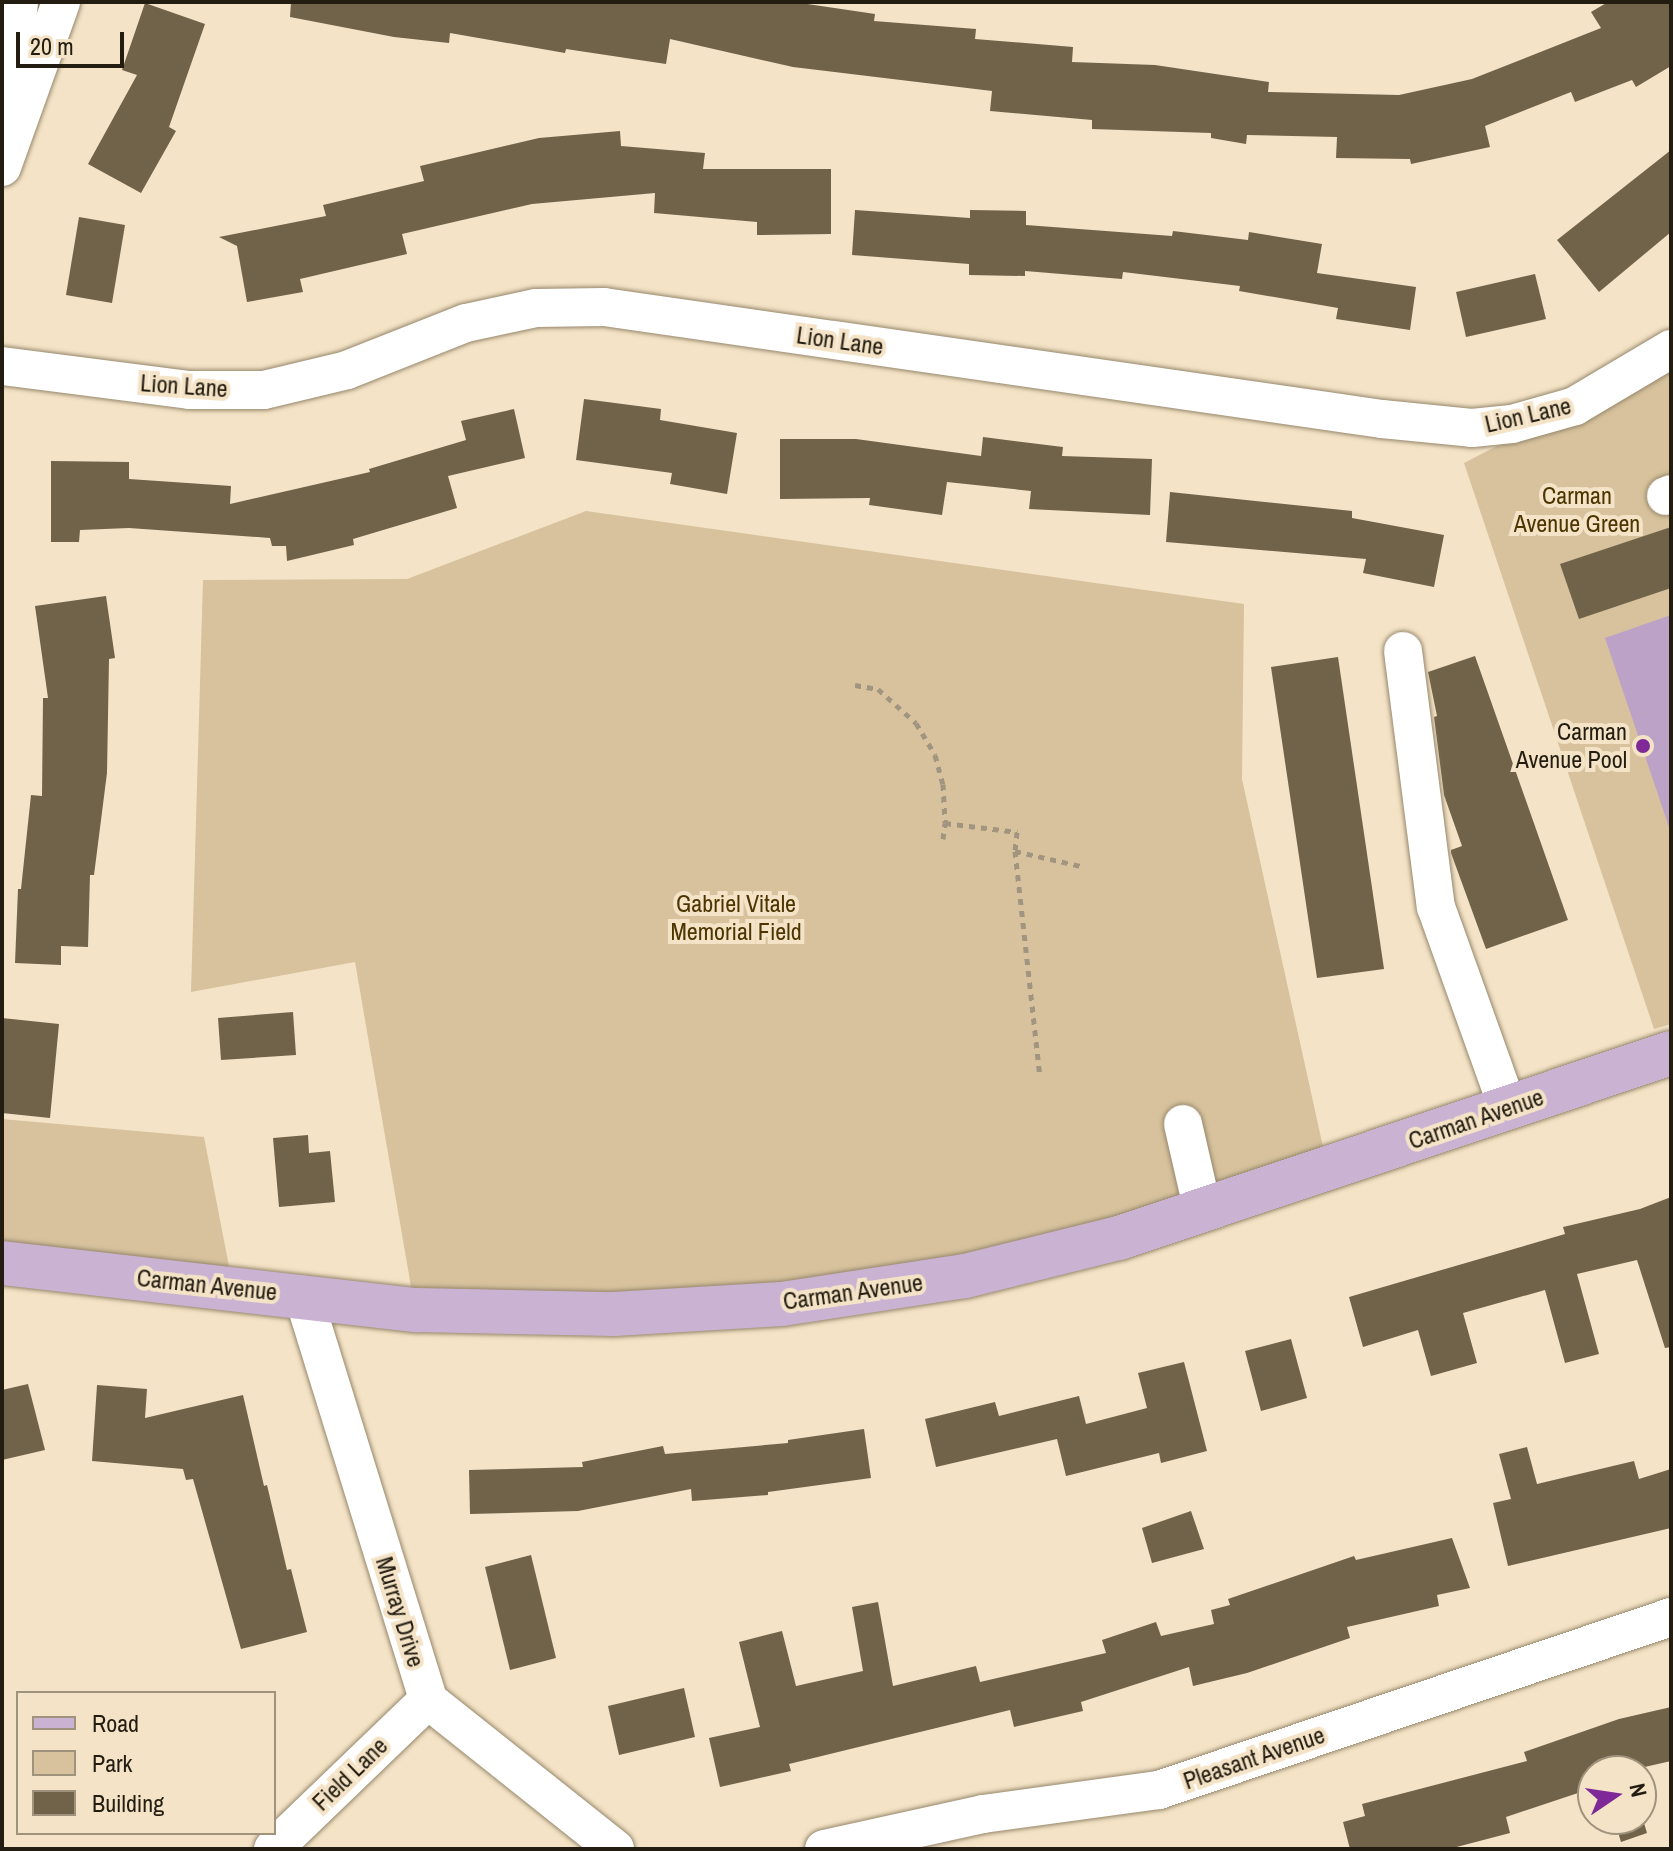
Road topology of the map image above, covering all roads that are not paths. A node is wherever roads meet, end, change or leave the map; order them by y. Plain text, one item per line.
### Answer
1 (19, 2) edge
2 (61, 2) edge
3 (2, 157) edge
4 (2, 167) edge
5 (1671, 349) edge
6 (2, 366) edge
7 (1403, 651) dead end
8 (1671, 1053) edge
9 (1508, 1108) junction
10 (1183, 1124) dead end
11 (1203, 1211) junction
12 (2, 1263) edge
13 (303, 1295) junction
14 (1671, 1617) edge
15 (428, 1700) junction
16 (273, 1849) edge
17 (615, 1849) edge
18 (824, 1849) edge

1 - 3 street
2 - 4 street
5 - 6 street, Lion Lane
7 - 9 street
8 - 9 main road, Carman Avenue
9 - 11 main road, Carman Avenue
10 - 11 street
11 - 13 main road, Carman Avenue
12 - 13 main road, Carman Avenue
13 - 15 street, Murray Drive
14 - 18 street, Pleasant Avenue
15 - 16 street, Field Lane
15 - 17 street, Murray Drive

